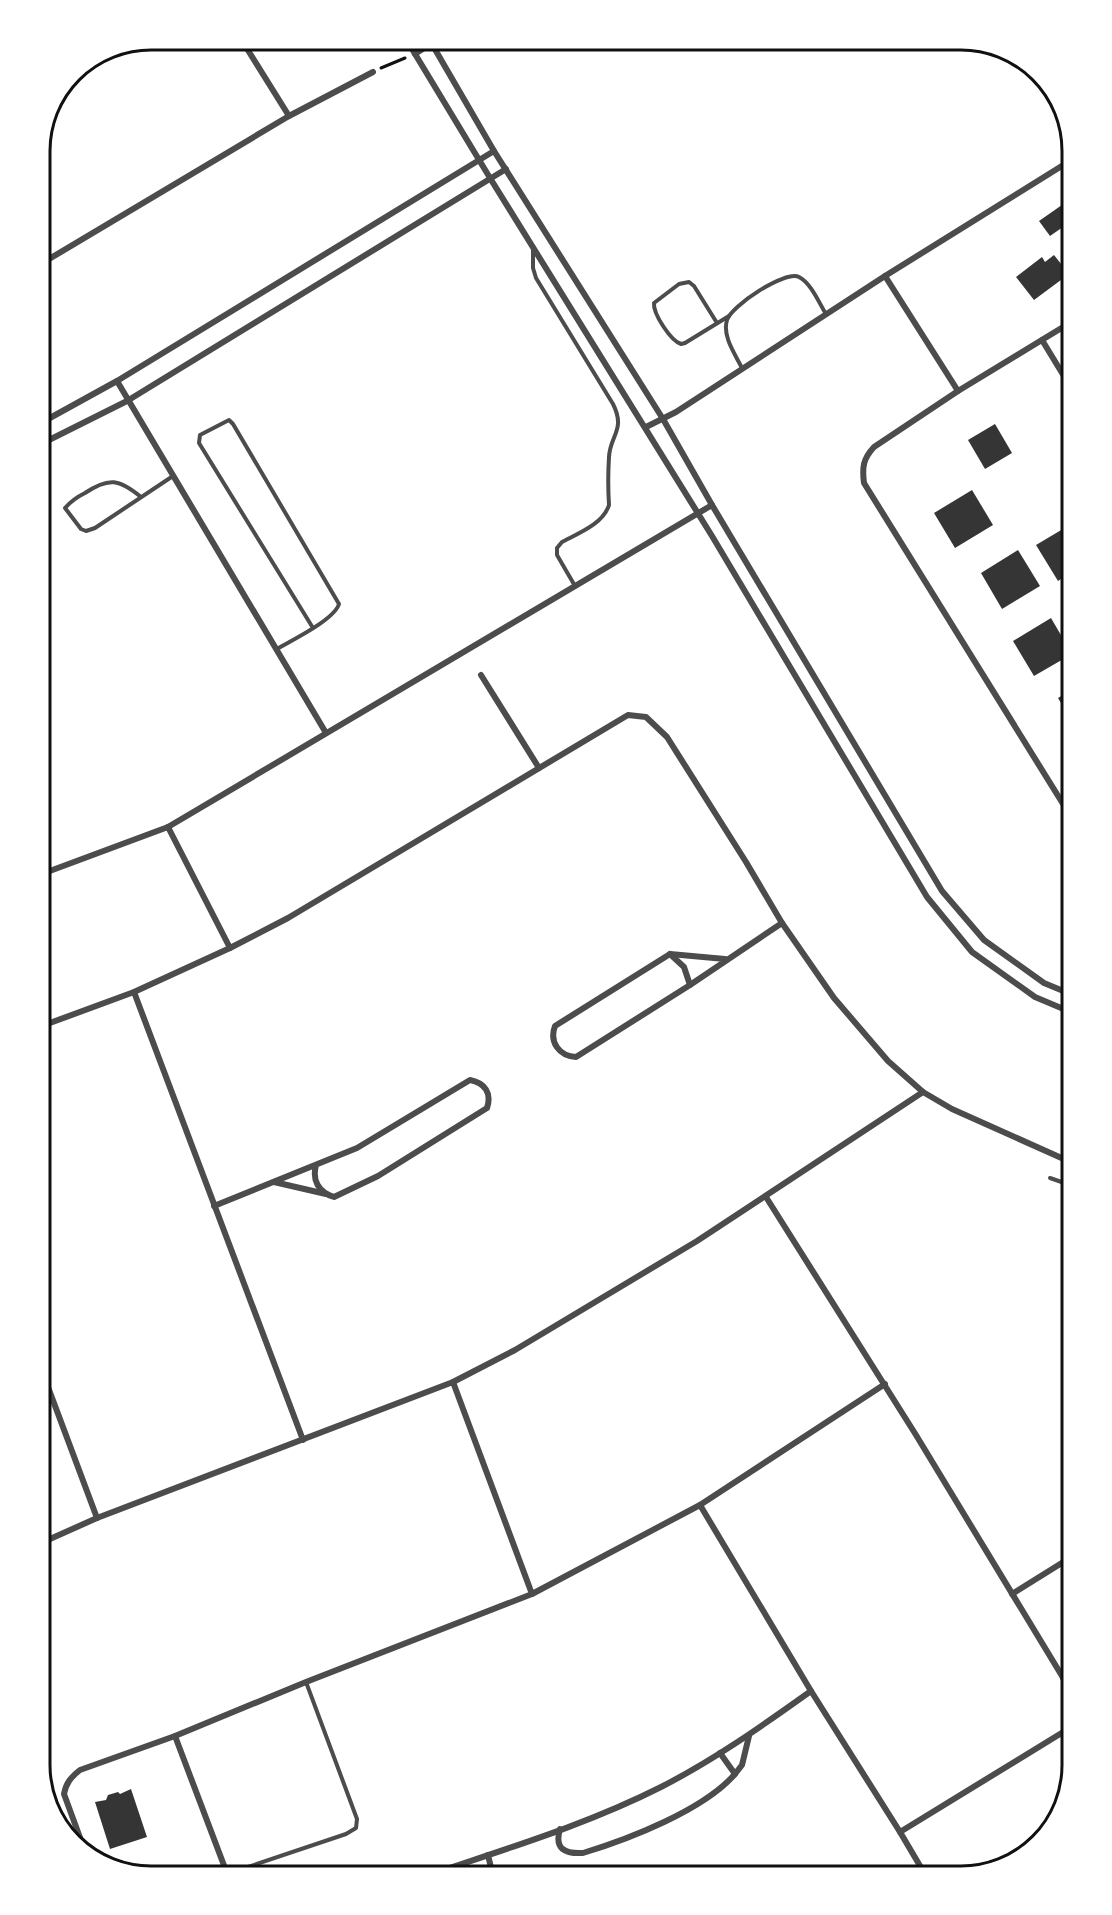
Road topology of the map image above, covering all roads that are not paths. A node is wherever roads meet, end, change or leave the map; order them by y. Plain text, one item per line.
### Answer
1 (248, 50) edge
2 (413, 50) edge
3 (420, 50) edge
4 (435, 50) edge
5 (415, 54) junction
6 (374, 72) road end
7 (289, 116) junction
8 (494, 151) junction
9 (479, 159) junction
10 (1062, 166) edge
11 (506, 169) junction
12 (490, 178) junction
13 (534, 246) junction
14 (50, 258) edge
15 (885, 276) junction
16 (826, 315) junction
17 (729, 316) junction
18 (717, 322) junction
19 (1062, 328) edge
20 (1042, 340) junction
21 (742, 368) junction
22 (1062, 373) edge
23 (117, 381) junction
24 (958, 391) junction
25 (127, 400) junction
26 (50, 418) edge
27 (663, 419) junction
28 (646, 427) junction
29 (50, 439) edge
30 (173, 476) junction
31 (141, 497) junction
32 (712, 505) junction
33 (699, 514) junction
34 (575, 586) junction
35 (313, 628) junction
36 (276, 650) junction
37 (481, 675) dead end
38 (326, 733) junction
39 (538, 768) junction
40 (1062, 802) edge
41 (168, 827) junction
42 (50, 871) edge
43 (782, 923) junction
44 (230, 948) junction
45 (670, 954) junction
46 (725, 959) junction
47 (690, 985) junction
48 (1062, 990) edge
49 (134, 992) junction
50 (1062, 1008) edge
51 (50, 1023) edge
52 (923, 1092) junction
53 (1062, 1158) edge
54 (316, 1165) junction
55 (1050, 1178) dead end
56 (273, 1182) junction
57 (1062, 1182) edge
58 (327, 1194) junction
59 (766, 1197) junction
60 (214, 1206) junction
61 (453, 1382) junction
62 (885, 1384) junction
63 (50, 1392) edge
64 (303, 1440) junction
65 (700, 1505) junction
66 (98, 1518) junction
67 (50, 1539) edge
68 (1062, 1563) edge
69 (532, 1594) junction
70 (1012, 1594) junction
71 (1062, 1676) edge
72 (306, 1682) junction
73 (811, 1691) junction
74 (1062, 1733) edge
75 (175, 1736) junction
76 (749, 1736) junction
77 (720, 1753) junction
78 (735, 1774) junction
79 (560, 1829) junction
80 (900, 1832) junction
81 (79, 1835) edge
82 (488, 1855) junction
83 (223, 1865) edge
84 (256, 1865) edge
85 (457, 1865) edge
86 (490, 1865) edge
87 (920, 1866) edge

1 - 7 street
2 - 5 street
3 - 5 street
4 - 8 street
5 - 9 street
6 - 7 street
7 - 14 street
8 - 9 street
8 - 11 street
9 - 12 street
9 - 23 street
10 - 15 street
11 - 12 street
11 - 27 street
12 - 13 street
12 - 25 street
13 - 28 street
13 - 34 lane
15 - 16 street
15 - 24 street
16 - 17 lane
16 - 21 street
17 - 18 lane
17 - 21 lane
18 - 18 lane
19 - 20 street
20 - 22 street
20 - 24 street
21 - 27 street
23 - 25 street
23 - 26 street
24 - 40 street
25 - 29 street
25 - 30 street
27 - 28 street
27 - 32 street
28 - 33 street
30 - 31 lane
30 - 36 street
31 - 31 lane
32 - 33 street
32 - 48 street
33 - 34 street
33 - 50 street
34 - 38 street
35 - 35 lane
35 - 36 lane
36 - 38 street
37 - 39 street
38 - 41 street
39 - 43 street
39 - 44 street
41 - 42 street
41 - 44 street
43 - 46 street
43 - 52 street
44 - 49 street
45 - 46 street
45 - 47 street
45 - 47 street
46 - 47 street
49 - 51 street
49 - 60 street
52 - 53 street
52 - 59 street
54 - 56 street
54 - 58 street
54 - 58 street
55 - 57 lane
56 - 58 street
56 - 60 street
59 - 61 street
59 - 62 street
60 - 64 street
61 - 64 street
61 - 69 street
62 - 65 street
62 - 70 street
63 - 66 street
64 - 66 street
65 - 69 street
65 - 73 street
66 - 67 street
68 - 70 street
69 - 72 street
70 - 71 street
72 - 75 street
72 - 84 lane
73 - 76 street
73 - 80 street
74 - 80 street
75 - 81 street
75 - 83 street
76 - 77 street
76 - 78 street
77 - 78 street
77 - 79 street
78 - 79 street
79 - 82 street
80 - 87 street
82 - 85 street
82 - 86 street

